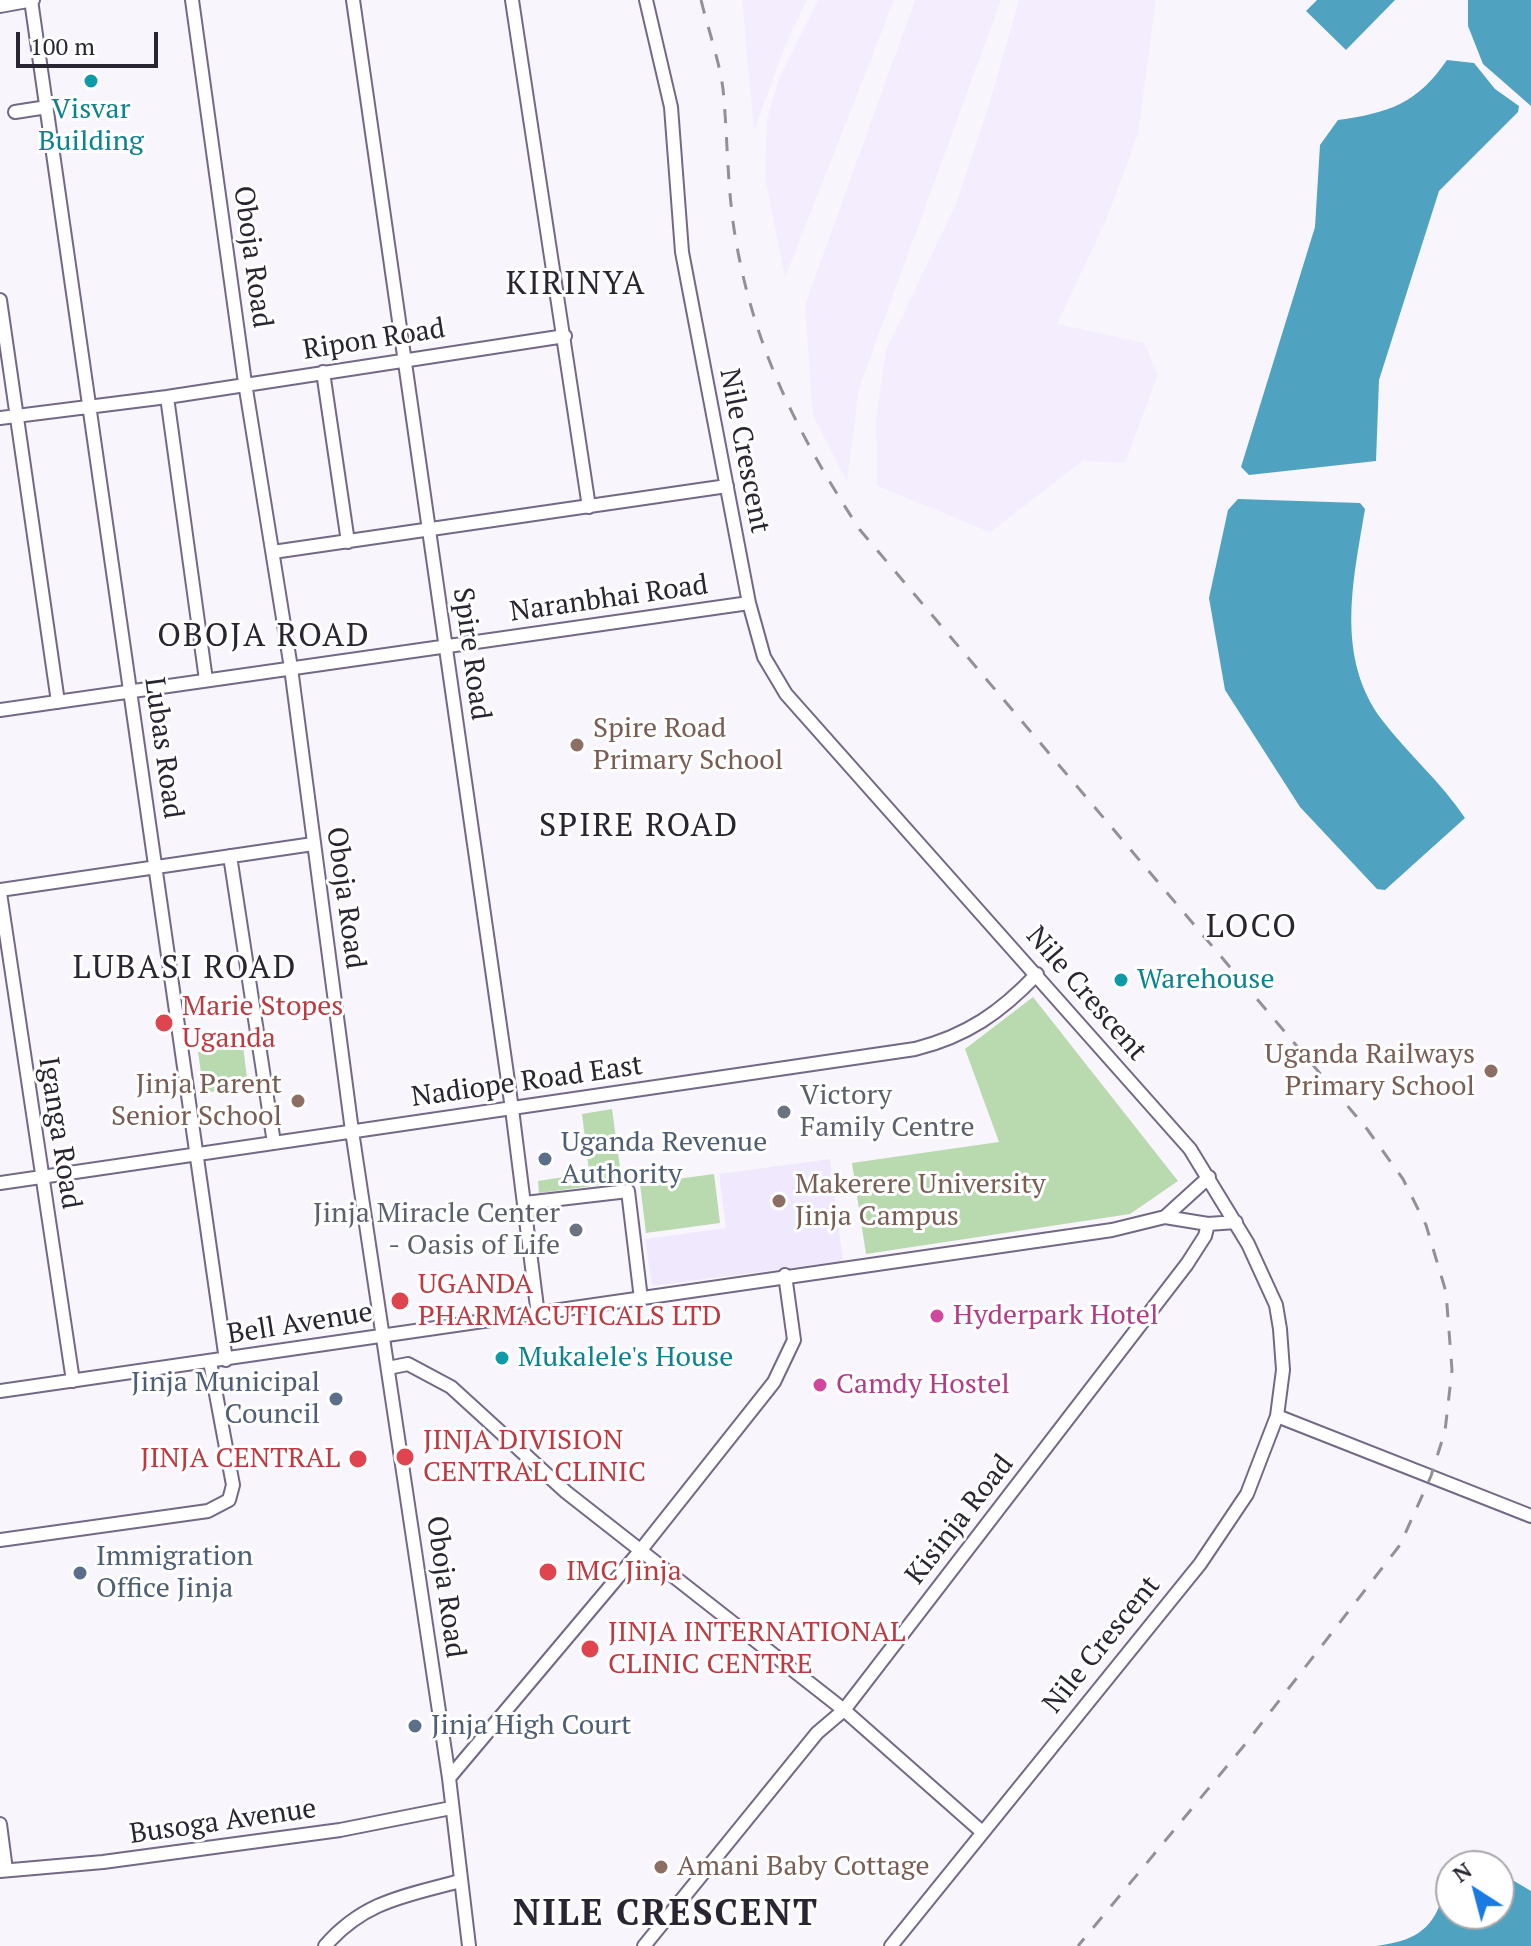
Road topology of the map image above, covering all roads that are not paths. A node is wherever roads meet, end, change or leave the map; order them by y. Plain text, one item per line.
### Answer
1 (192, 0) edge
2 (353, 0) edge
3 (512, 0) edge
4 (646, 0) edge
5 (27, 1) edge
6 (0, 6) edge
7 (47, 107) junction
8 (15, 112) dead end
9 (0, 300) edge
10 (565, 336) junction
11 (405, 359) junction
12 (323, 372) junction
13 (245, 383) junction
14 (167, 397) junction
15 (92, 406) junction
16 (16, 416) junction
17 (0, 418) edge
18 (727, 486) junction
19 (589, 507) junction
20 (428, 531) junction
21 (348, 542) junction
22 (273, 552) junction
23 (749, 603) junction
24 (445, 646) junction
25 (291, 668) junction
26 (206, 680) junction
27 (131, 691) junction
28 (58, 702) junction
29 (0, 710) edge
30 (313, 844) junction
31 (230, 856) junction
32 (155, 867) junction
33 (0, 892) edge
34 (1037, 974) junction
35 (6, 996) edge
36 (512, 1109) junction
37 (352, 1131) junction
38 (274, 1143) junction
39 (195, 1156) junction
40 (42, 1176) junction
41 (1209, 1177) junction
42 (0, 1183) edge
43 (525, 1203) junction
44 (1165, 1217) junction
45 (1236, 1222) junction
46 (1208, 1224) junction
47 (785, 1275) junction
48 (641, 1299) junction
49 (538, 1315) junction
50 (383, 1336) junction
51 (226, 1360) junction
52 (210, 1362) junction
53 (388, 1368) junction
54 (73, 1381) junction
55 (0, 1391) edge
56 (1277, 1416) junction
57 (1531, 1516) edge
58 (0, 1540) edge
59 (640, 1551) junction
60 (844, 1710) junction
61 (449, 1778) junction
62 (451, 1808) junction
63 (0, 1824) edge
64 (981, 1831) junction
65 (3, 1871) edge
66 (460, 1881) junction
67 (325, 1946) edge
68 (469, 1946) edge
69 (644, 1946) edge
70 (891, 1946) edge

1 - 13 street, Oboja Road
2 - 11 street, Spire Road
3 - 10 street
4 - 18 street, Nile Crescent
5 - 6 street
5 - 7 street, Lubas Road
7 - 8 street
7 - 15 street, Lubas Road
9 - 16 street
10 - 11 street, Ripon Road
10 - 19 street
11 - 12 street, Ripon Road
11 - 20 street, Spire Road
12 - 13 street, Ripon Road
12 - 21 street
13 - 14 street, Ripon Road
13 - 22 street, Oboja Road
14 - 15 street, Ripon Road
14 - 26 street
15 - 16 street, Ripon Road
15 - 27 street, Lubas Road
16 - 17 street, Ripon Road
16 - 28 street
18 - 19 street
18 - 23 street, Nile Crescent
19 - 20 street
20 - 21 street
20 - 24 street, Spire Road
21 - 22 street
22 - 25 street, Oboja Road
23 - 24 street, Naranbhai Road
23 - 34 street, Nile Crescent
24 - 25 street, Naranbhai Road
24 - 36 street, Spire Road
25 - 26 street, Naranbhai Road
25 - 30 street, Oboja Road
26 - 27 street, Naranbhai Road
27 - 28 street, Naranbhai Road
27 - 32 street, Lubas Road
28 - 29 street, Naranbhai Road
30 - 31 street
30 - 37 street, Oboja Road
31 - 32 street
31 - 38 street
32 - 33 street
32 - 39 street, Lubas Road
33 - 35 street, Iganga Road
34 - 36 street, Nadiope Road East
34 - 41 street, Nile Crescent
35 - 40 street, Iganga Road
36 - 37 street, Nadiope Road East
36 - 43 street, Spire Road
37 - 38 street, Nadiope Road East
37 - 50 street, Oboja Road
38 - 39 street, Nadiope Road East
39 - 40 street, Nadiope Road East
39 - 51 street, Lubas Road
40 - 42 street, Nadiope Road East
40 - 54 street, Iganga Road
41 - 44 street, Bell Avenue
41 - 45 street, Nile Crescent
43 - 48 street
43 - 49 street, Spire Road
44 - 46 street
44 - 47 street, Bell Avenue
45 - 46 street
45 - 56 street, Nile Crescent
46 - 60 street, Kisinja Road
47 - 48 street, Bell Avenue
47 - 59 street
48 - 49 street, Bell Avenue
49 - 50 street, Bell Avenue
50 - 51 street, Bell Avenue
50 - 53 street, Oboja Road
51 - 52 street, Bell Avenue
52 - 54 street, Bell Avenue
52 - 58 street
53 - 59 street
53 - 61 street, Oboja Road
54 - 55 street, Bell Avenue
56 - 57 street
56 - 64 street, Nile Crescent
59 - 60 street
59 - 61 street
60 - 64 street
60 - 69 street, Kisinja Road
61 - 62 street, Oboja Road
62 - 65 street, Busoga Avenue
62 - 66 street, Oboja Road
63 - 65 street
64 - 70 street, Nile Crescent
66 - 67 street
66 - 68 street, Oboja Road

